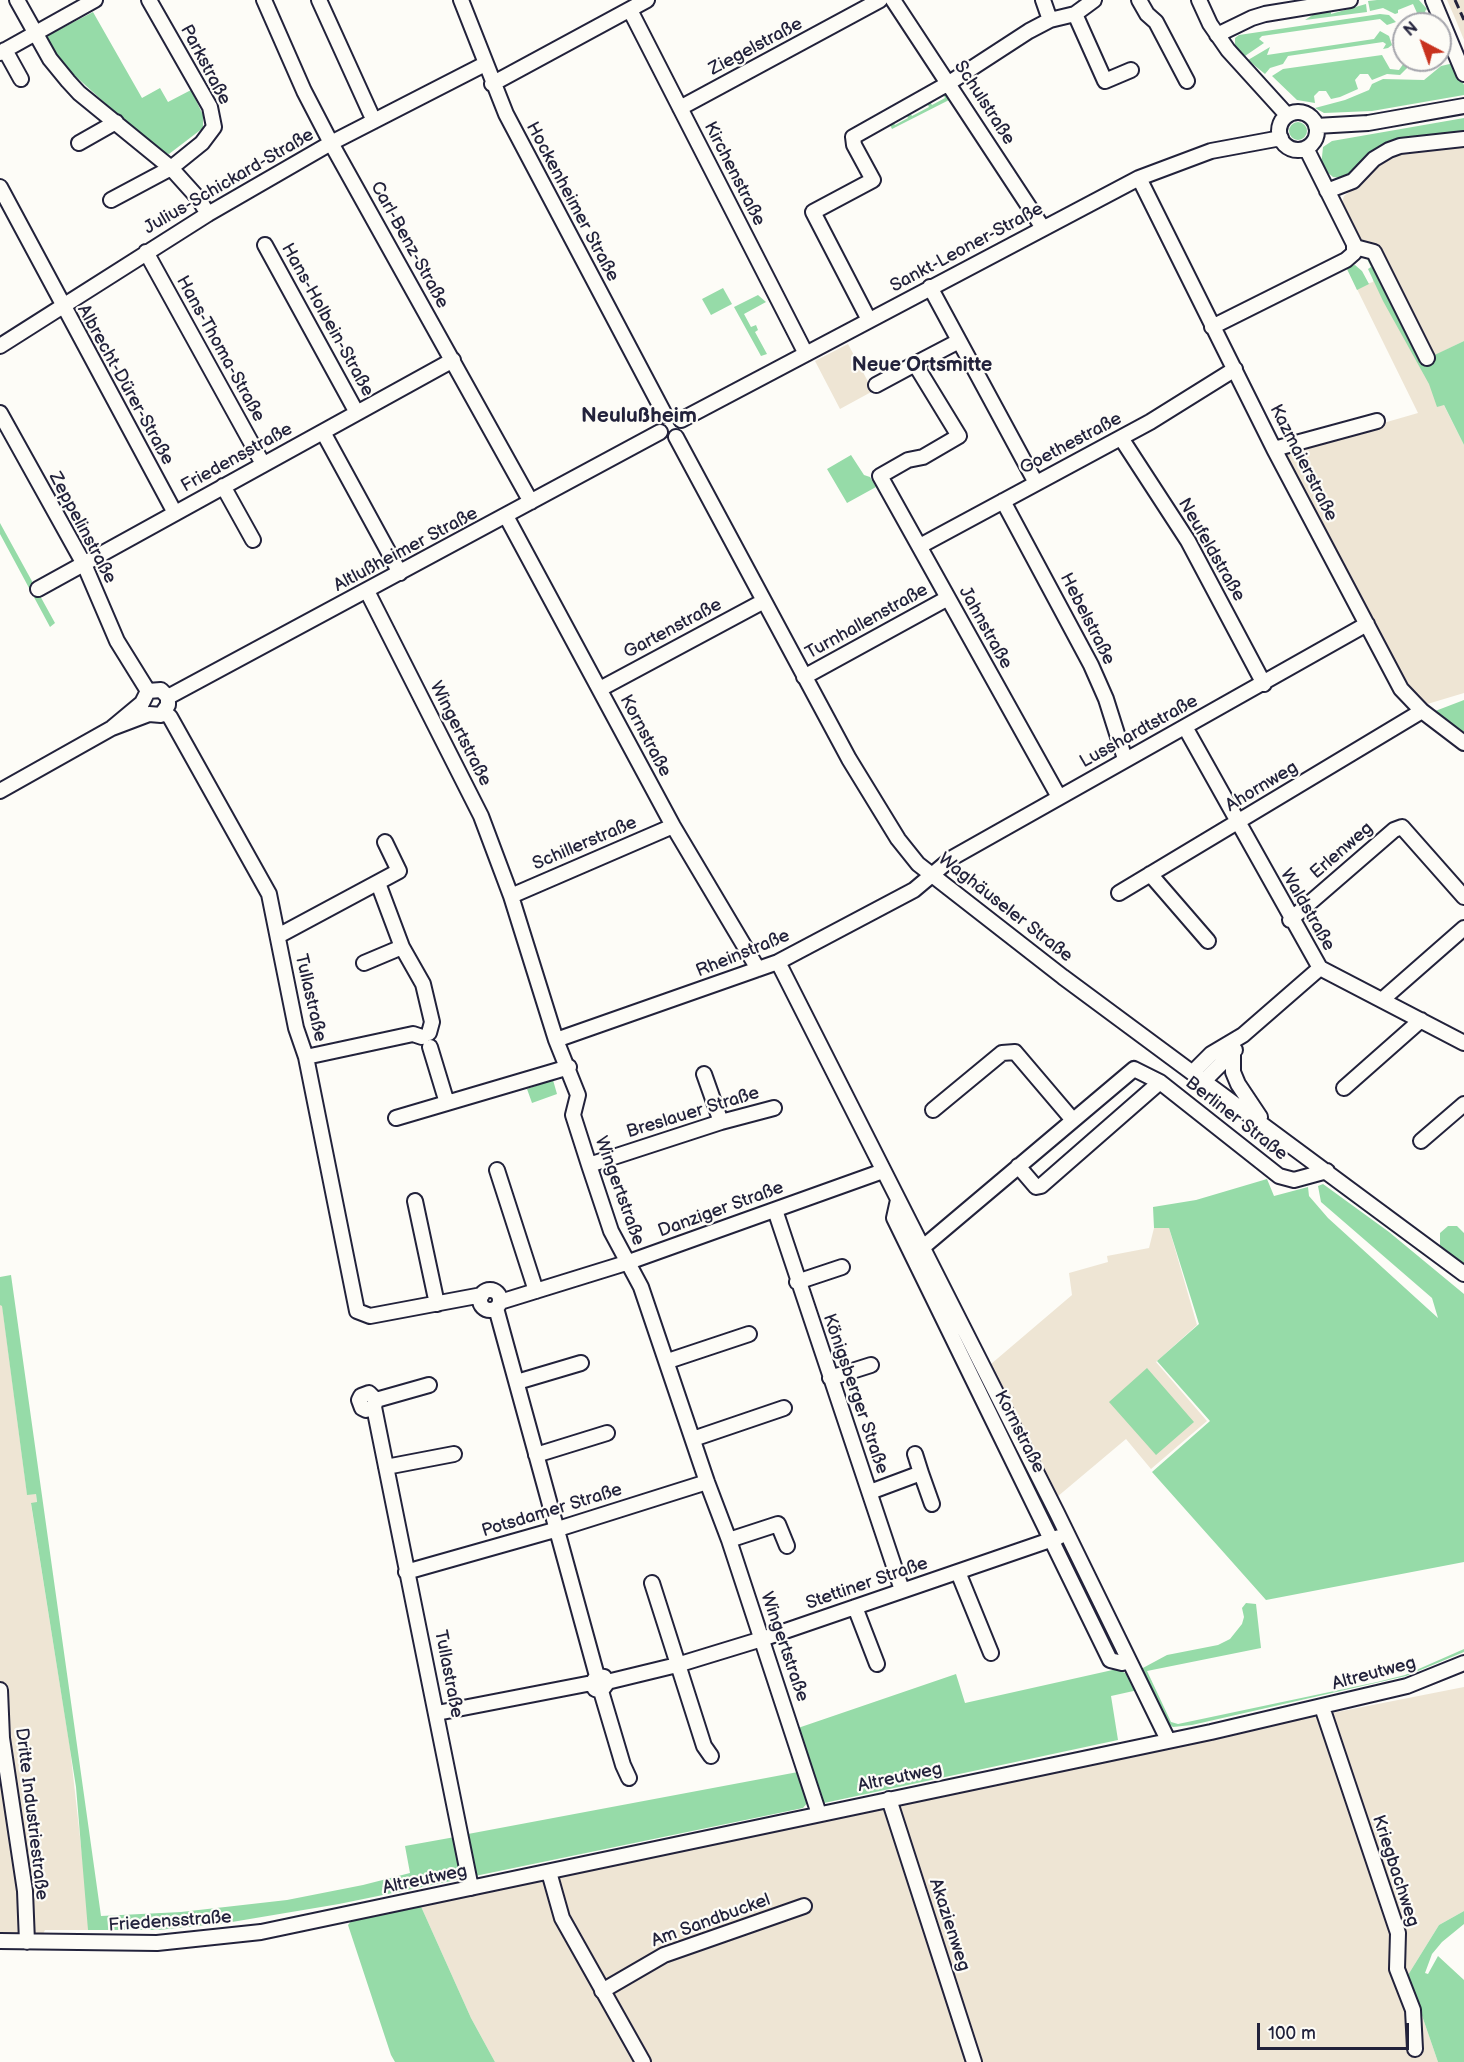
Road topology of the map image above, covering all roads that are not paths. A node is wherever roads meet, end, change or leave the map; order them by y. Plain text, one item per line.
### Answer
1 (16, 0) edge
2 (96, 0) edge
3 (149, 0) edge
4 (264, 0) edge
5 (318, 0) edge
6 (461, 0) edge
7 (647, 0) edge
8 (880, 0) edge
9 (893, 0) edge
10 (1042, 0) edge
11 (1094, 0) edge
12 (1139, 0) edge
13 (1200, 0) edge
14 (1350, 0) edge
15 (1433, 0) edge
16 (630, 10) junction
17 (1075, 14) junction
18 (1050, 20) junction
19 (35, 33) junction
20 (1217, 35) junction
21 (2, 51) edge
22 (485, 64) junction
23 (1131, 70) dead end
24 (1464, 74) edge
25 (21, 79) dead end
26 (1187, 81) dead end
27 (949, 83) junction
28 (492, 84) junction
29 (1461, 107) edge
30 (680, 108) junction
31 (1287, 115) junction
32 (116, 122) junction
33 (374, 122) junction
34 (1322, 126) junction
35 (1281, 138) junction
36 (1464, 140) edge
37 (79, 143) dead end
38 (331, 143) junction
39 (1306, 148) junction
40 (171, 168) junction
41 (1138, 178) junction
42 (0, 187) edge
43 (1327, 191) junction
44 (111, 200) dead end
45 (208, 214) junction
46 (1042, 228) junction
47 (265, 245) dead end
48 (1354, 250) junction
49 (146, 252) junction
50 (930, 287) junction
51 (62, 306) junction
52 (869, 320) junction
53 (1212, 327) junction
54 (959, 340) junction
55 (0, 346) edge
56 (806, 354) junction
57 (1427, 358) dead end
58 (453, 360) junction
59 (915, 364) junction
60 (1235, 369) junction
61 (876, 385) dead end
62 (0, 413) edge
63 (357, 413) junction
64 (664, 415) junction
65 (681, 420) junction
66 (1377, 421) dead end
67 (322, 432) junction
68 (660, 432) junction
69 (676, 437) junction
70 (1120, 438) junction
71 (1274, 449) junction
72 (263, 464) junction
73 (1036, 483) junction
74 (223, 486) junction
75 (1004, 501) junction
76 (531, 502) junction
77 (175, 513) junction
78 (506, 516) junction
79 (253, 540) dead end
80 (920, 546) junction
81 (84, 564) junction
82 (400, 573) junction
83 (38, 589) dead end
84 (367, 591) junction
85 (948, 598) junction
86 (764, 601) junction
87 (1367, 624) junction
88 (804, 677) junction
89 (1264, 684) junction
90 (600, 689) junction
91 (168, 697) junction
92 (146, 703) junction
93 (1422, 711) junction
94 (164, 712) junction
95 (1185, 727) junction
96 (1464, 742) edge
97 (1125, 759) junction
98 (0, 791) edge
99 (1059, 796) junction
100 (1238, 823) junction
101 (673, 826) junction
102 (385, 842) dead end
103 (1150, 874) junction
104 (931, 875) junction
105 (378, 883) junction
106 (1119, 893) dead end
107 (511, 896) junction
108 (1464, 897) edge
109 (1290, 920) junction
110 (1464, 928) edge
111 (278, 936) junction
112 (1208, 941) dead end
113 (402, 947) junction
114 (778, 962) junction
115 (364, 963) dead end
116 (1320, 968) junction
117 (758, 969) junction
118 (1383, 999) junction
119 (1422, 1020) junction
120 (1243, 1035) junction
121 (427, 1039) junction
122 (556, 1040) junction
123 (1464, 1043) edge
124 (1233, 1053) junction
125 (306, 1057) junction
126 (569, 1067) junction
127 (704, 1074) dead end
128 (1199, 1075) junction
129 (1160, 1082) junction
130 (1344, 1088) dead end
131 (447, 1103) junction
132 (1464, 1104) edge
133 (774, 1108) dead end
134 (933, 1110) dead end
135 (396, 1118) dead end
136 (1072, 1119) junction
137 (721, 1122) junction
138 (1267, 1126) junction
139 (1421, 1141) dead end
140 (589, 1165) junction
141 (1018, 1166) junction
142 (497, 1170) dead end
143 (883, 1171) junction
144 (1327, 1172) junction
145 (898, 1200) junction
146 (415, 1201) dead end
147 (775, 1210) junction
148 (922, 1248) junction
149 (626, 1263) junction
150 (842, 1267) dead end
151 (1464, 1274) edge
152 (797, 1282) junction
153 (536, 1291) junction
154 (437, 1304) junction
155 (498, 1305) junction
156 (749, 1334) dead end
157 (668, 1361) junction
158 (581, 1363) dead end
159 (871, 1365) dead end
160 (830, 1378) junction
161 (517, 1382) junction
162 (429, 1385) dead end
163 (784, 1408) dead end
164 (607, 1433) dead end
165 (693, 1439) junction
166 (454, 1454) dead end
167 (915, 1454) dead end
168 (536, 1455) junction
169 (386, 1467) junction
170 (921, 1473) junction
171 (707, 1482) junction
172 (870, 1492) junction
173 (932, 1504) dead end
174 (558, 1529) junction
175 (1067, 1534) junction
176 (1052, 1539) junction
177 (729, 1540) junction
178 (787, 1546) dead end
179 (406, 1572) junction
180 (958, 1572) junction
181 (652, 1583) dead end
182 (902, 1590) junction
183 (855, 1607) junction
184 (762, 1639) junction
185 (991, 1653) dead end
186 (1129, 1661) junction
187 (1464, 1663) edge
188 (877, 1664) dead end
189 (677, 1665) junction
190 (599, 1683) junction
191 (0, 1690) edge
192 (1322, 1707) junction
193 (437, 1713) junction
194 (1168, 1740) junction
195 (711, 1756) dead end
196 (629, 1778) dead end
197 (889, 1799) junction
198 (819, 1814) junction
199 (549, 1872) junction
200 (471, 1888) junction
201 (804, 1906) dead end
202 (341, 1917) joint
203 (0, 1941) edge
204 (27, 1942) junction
205 (602, 1991) junction
206 (1415, 2049) dead end
207 (643, 2062) edge
208 (974, 2062) edge

1 - 19 street
2 - 19 street
3 - 40 street, Parkstraße
4 - 38 street, Carl-Benz-Straße
5 - 33 street
6 - 22 street, Hockenheimer Straße
7 - 16 street
8 - 30 street, Ziegelstraße
9 - 27 street, Schulstraße
10 - 18 street
11 - 17 street
12 - 26 street
13 - 20 street
14 - 20 street
15 - 24 street
16 - 28 street
16 - 30 street, Kirchenstraße
17 - 18 street
17 - 23 street
18 - 27 street
19 - 21 street
19 - 32 street
20 - 31 street
21 - 25 street
22 - 28 street, Hockenheimer Straße
22 - 33 street, Julius-Schickard-Straße
27 - 46 street, Schulstraße
27 - 52 street
28 - 64 street, Hockenheimer Straße
29 - 34 street
30 - 56 street, Kirchenstraße
31 - 34 street
31 - 35 street
32 - 37 street
32 - 40 street
33 - 38 street, Julius-Schickard-Straße
34 - 39 street
35 - 39 street
35 - 41 street, Sankt-Leoner-Straße
36 - 43 street
38 - 45 street, Julius-Schickard-Straße
38 - 58 street, Carl-Benz-Straße
39 - 43 street
40 - 44 street, Parkstraße
40 - 45 street
41 - 46 street, Sankt-Leoner-Straße
41 - 53 street, Kazmaierstraße
42 - 51 street, Albrecht-Dürer-Straße
43 - 48 street
45 - 49 street, Julius-Schickard-Straße
46 - 50 street, Sankt-Leoner-Straße
47 - 63 street, Hans-Holbein-Straße
48 - 53 street
48 - 57 street
49 - 51 street, Julius-Schickard-Straße
49 - 72 street, Hans-Thoma-Straße
50 - 52 street, Sankt-Leoner-Straße
50 - 54 street
51 - 55 street, Julius-Schickard-Straße
51 - 77 street, Albrecht-Dürer-Straße
52 - 56 street, Sankt-Leoner-Straße
53 - 60 street, Kazmaierstraße
54 - 59 street
54 - 73 street
56 - 65 street, Sankt-Leoner-Straße
58 - 63 street, Friedensstraße
58 - 76 street, Carl-Benz-Straße
59 - 61 street
59 - 80 street, Jahnstraße
60 - 70 street, Goethestraße
60 - 71 street, Kazmaierstraße
62 - 81 street, Zeppelinstraße
63 - 67 street, Friedensstraße
64 - 65 street
64 - 68 street
65 - 69 street
66 - 71 street
67 - 72 street, Friedensstraße
67 - 82 street
68 - 69 street
68 - 76 street, Altlußheimer Straße
69 - 86 street, Waghäuseler Straße
70 - 73 street, Goethestraße
70 - 89 street, Neufeldstraße
71 - 87 street, Kazmaierstraße
72 - 74 street, Friedensstraße
73 - 75 street, Goethestraße
74 - 77 street, Friedensstraße
74 - 79 street
75 - 80 street, Goethestraße
75 - 97 street, Hebelstraße
76 - 78 street, Altlußheimer Straße
77 - 81 street, Friedensstraße
78 - 82 street, Altlußheimer Straße
78 - 90 street, Kornstraße
80 - 85 street, Jahnstraße
81 - 83 street, Friedensstraße
81 - 92 street, Zeppelinstraße
82 - 84 street, Altlußheimer Straße
84 - 91 street, Altlußheimer Straße
84 - 107 street, Wingertstraße
85 - 88 street, Turnhallenstraße
85 - 99 street, Jahnstraße
86 - 88 street, Waghäuseler Straße
86 - 90 street, Gartenstraße
87 - 89 street, Lusshardtstraße
87 - 93 street, Kazmaierstraße
88 - 104 street, Waghäuseler Straße
89 - 95 street, Lusshardtstraße
90 - 101 street, Kornstraße
91 - 92 street
91 - 94 street
92 - 94 street
92 - 98 street
93 - 96 street, Kazmaierstraße
93 - 100 street, Ahornweg
94 - 111 street, Tullastraße
95 - 97 street, Lusshardtstraße
95 - 100 street, Waldstraße
97 - 99 street, Lusshardtstraße
99 - 104 street, Lusshardtstraße
100 - 103 street, Ahornweg
100 - 109 street, Waldstraße
101 - 107 street, Schillerstraße
101 - 117 street, Kornstraße
102 - 105 street
103 - 106 street, Ahornweg
103 - 112 street
104 - 114 street, Rheinstraße
104 - 128 street, Waghäuseler Straße
105 - 111 street
105 - 113 street
107 - 122 street, Wingertstraße
108 - 109 street, Erlenweg
109 - 116 street, Waldstraße
110 - 118 street
111 - 125 street, Tullastraße
113 - 115 street
113 - 121 street
114 - 117 street, Rheinstraße
114 - 143 street, Kornstraße
116 - 118 street, Waldstraße
116 - 120 street
117 - 122 street, Rheinstraße
118 - 119 street, Waldstraße
119 - 123 street, Waldstraße
119 - 130 street
120 - 124 street
120 - 128 street
121 - 125 street
121 - 131 street
122 - 126 street, Wingertstraße
124 - 128 street
124 - 138 street
125 - 154 street, Tullastraße
126 - 131 street
126 - 140 street, Wingertstraße
127 - 137 street
128 - 138 street, Waghäuseler Straße
129 - 136 street, Berliner Straße
129 - 141 street, Berliner Straße
129 - 144 street, Berliner Straße
131 - 135 street
132 - 139 street
133 - 137 street, Breslauer Straße
134 - 136 street
136 - 141 street, Berliner Straße
137 - 140 street, Breslauer Straße
138 - 144 street, Waghäuseler Straße
140 - 149 street, Wingertstraße
141 - 148 street, Berliner Straße
142 - 153 street
143 - 145 street, Kornstraße
143 - 147 street, Danziger Straße
144 - 151 street, Waghäuseler Straße
145 - 148 street, Kornstraße
145 - 176 street, Kornstraße
146 - 154 street
147 - 149 street, Danziger Straße
147 - 152 street, Königsberger Straße
148 - 175 street, Kornstraße
149 - 153 street, Danziger Straße
149 - 157 street, Wingertstraße
150 - 152 street
152 - 160 street, Königsberger Straße
153 - 155 street, Danziger Straße
154 - 155 street
155 - 161 street
156 - 157 street
157 - 165 street, Wingertstraße
158 - 161 street
159 - 160 street
160 - 172 street, Königsberger Straße
161 - 168 street
162 - 169 street, Tullastraße
163 - 165 street
164 - 168 street
165 - 171 street, Wingertstraße
166 - 169 street
167 - 170 street
168 - 174 street
169 - 179 street, Tullastraße
170 - 172 street
170 - 173 street
171 - 174 street, Potsdamer Straße
171 - 177 street, Wingertstraße
172 - 182 street, Königsberger Straße
174 - 179 street, Potsdamer Straße
174 - 190 street
175 - 176 street, Stettiner Straße
175 - 186 street, Kornstraße
176 - 180 street, Stettiner Straße
176 - 186 street, Kornstraße
177 - 178 street
177 - 184 street, Wingertstraße
179 - 193 street, Tullastraße
180 - 182 street, Stettiner Straße
180 - 185 street
181 - 189 street
182 - 183 street, Stettiner Straße
183 - 184 street, Stettiner Straße
183 - 188 street
184 - 189 street, Stettiner Straße
184 - 198 street, Wingertstraße
186 - 194 street, Kornstraße
187 - 192 street, Altreutweg
189 - 190 street, Stettiner Straße
189 - 195 street
190 - 193 street, Stettiner Straße
190 - 196 street
191 - 204 street, Dritte Industriestraße
192 - 194 street, Altreutweg
192 - 206 street, Kriegbachweg
193 - 200 street, Tullastraße
194 - 197 street, Altreutweg
197 - 198 street, Altreutweg
197 - 208 street, Akazienweg
198 - 199 street, Altreutweg
199 - 200 street, Altreutweg
199 - 205 street
200 - 202 street, Altreutweg
201 - 205 street, Am Sandbuckel
202 - 204 street, Friedensstraße
203 - 204 street, Friedensstraße
205 - 207 street

